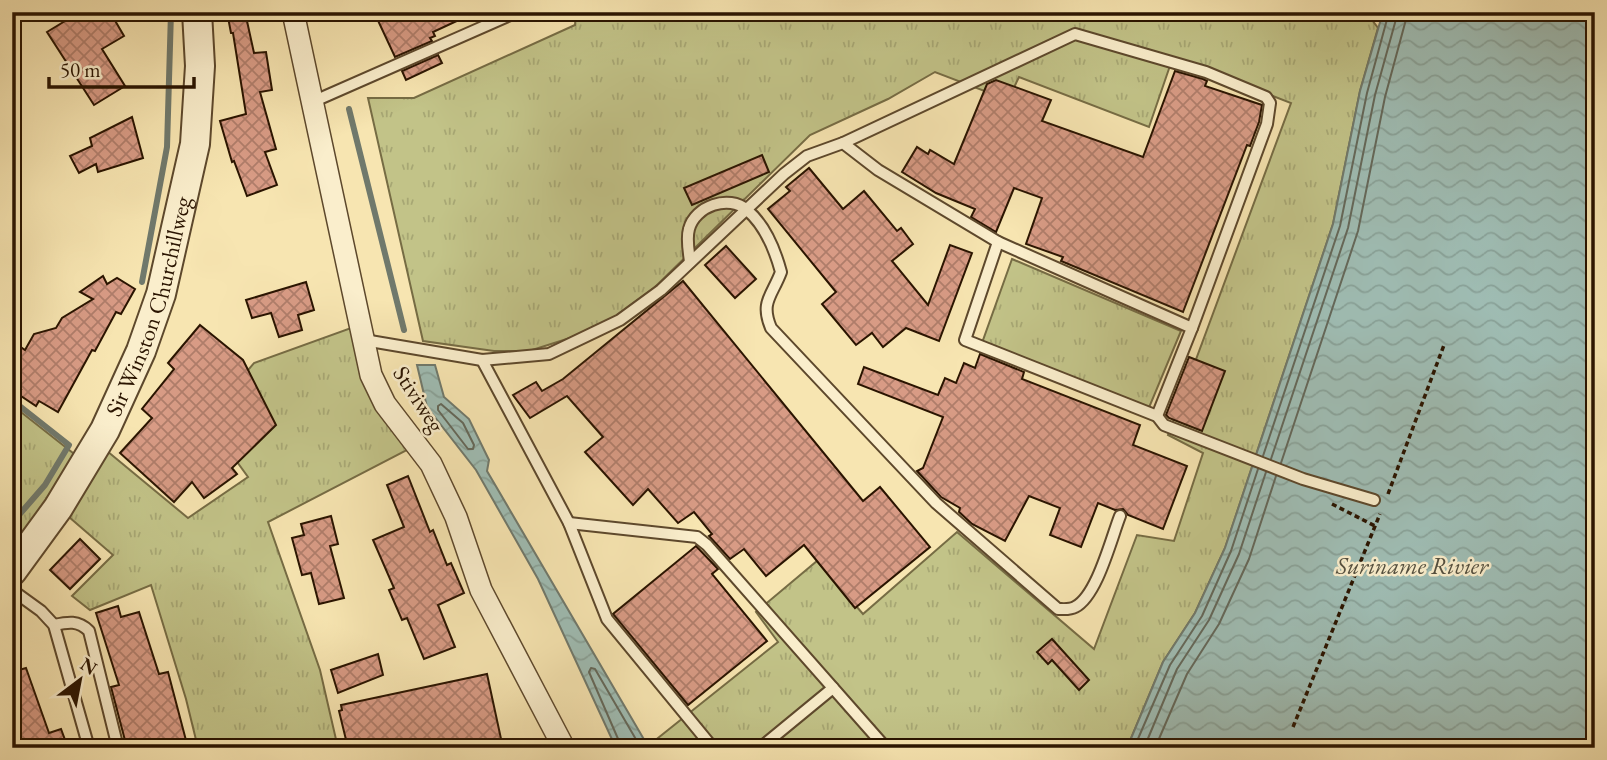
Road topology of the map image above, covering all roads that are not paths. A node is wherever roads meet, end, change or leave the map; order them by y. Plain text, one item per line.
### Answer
1 (197, 12) edge
2 (293, 12) edge
3 (517, 12) edge
4 (310, 103) junction
5 (843, 143) junction
6 (746, 208) junction
7 (998, 242) junction
8 (690, 262) junction
9 (1192, 328) junction
10 (364, 340) junction
11 (482, 360) junction
12 (1157, 416) junction
13 (1380, 500) road end
14 (1120, 516) dead end
15 (569, 523) junction
16 (12, 571) edge
17 (12, 590) edge
18 (54, 625) junction
19 (833, 688) junction
20 (89, 748) edge
21 (118, 748) edge
22 (564, 748) edge
23 (713, 748) edge
24 (760, 748) edge
25 (886, 748) edge

1 - 16 street, Sir Winston Churchillweg
2 - 4 street, Stiviweg
3 - 4 lane
4 - 10 street, Stiviweg
5 - 6 lane
5 - 7 lane
5 - 9 lane
6 - 8 lane
6 - 8 lane
6 - 14 lane
7 - 9 lane
7 - 12 lane
8 - 11 lane
9 - 12 lane
10 - 11 lane
10 - 22 street, Stiviweg
11 - 15 lane
12 - 13 lane
15 - 19 lane
15 - 23 lane
17 - 18 lane
18 - 20 lane
18 - 21 lane
19 - 24 lane
19 - 25 lane

